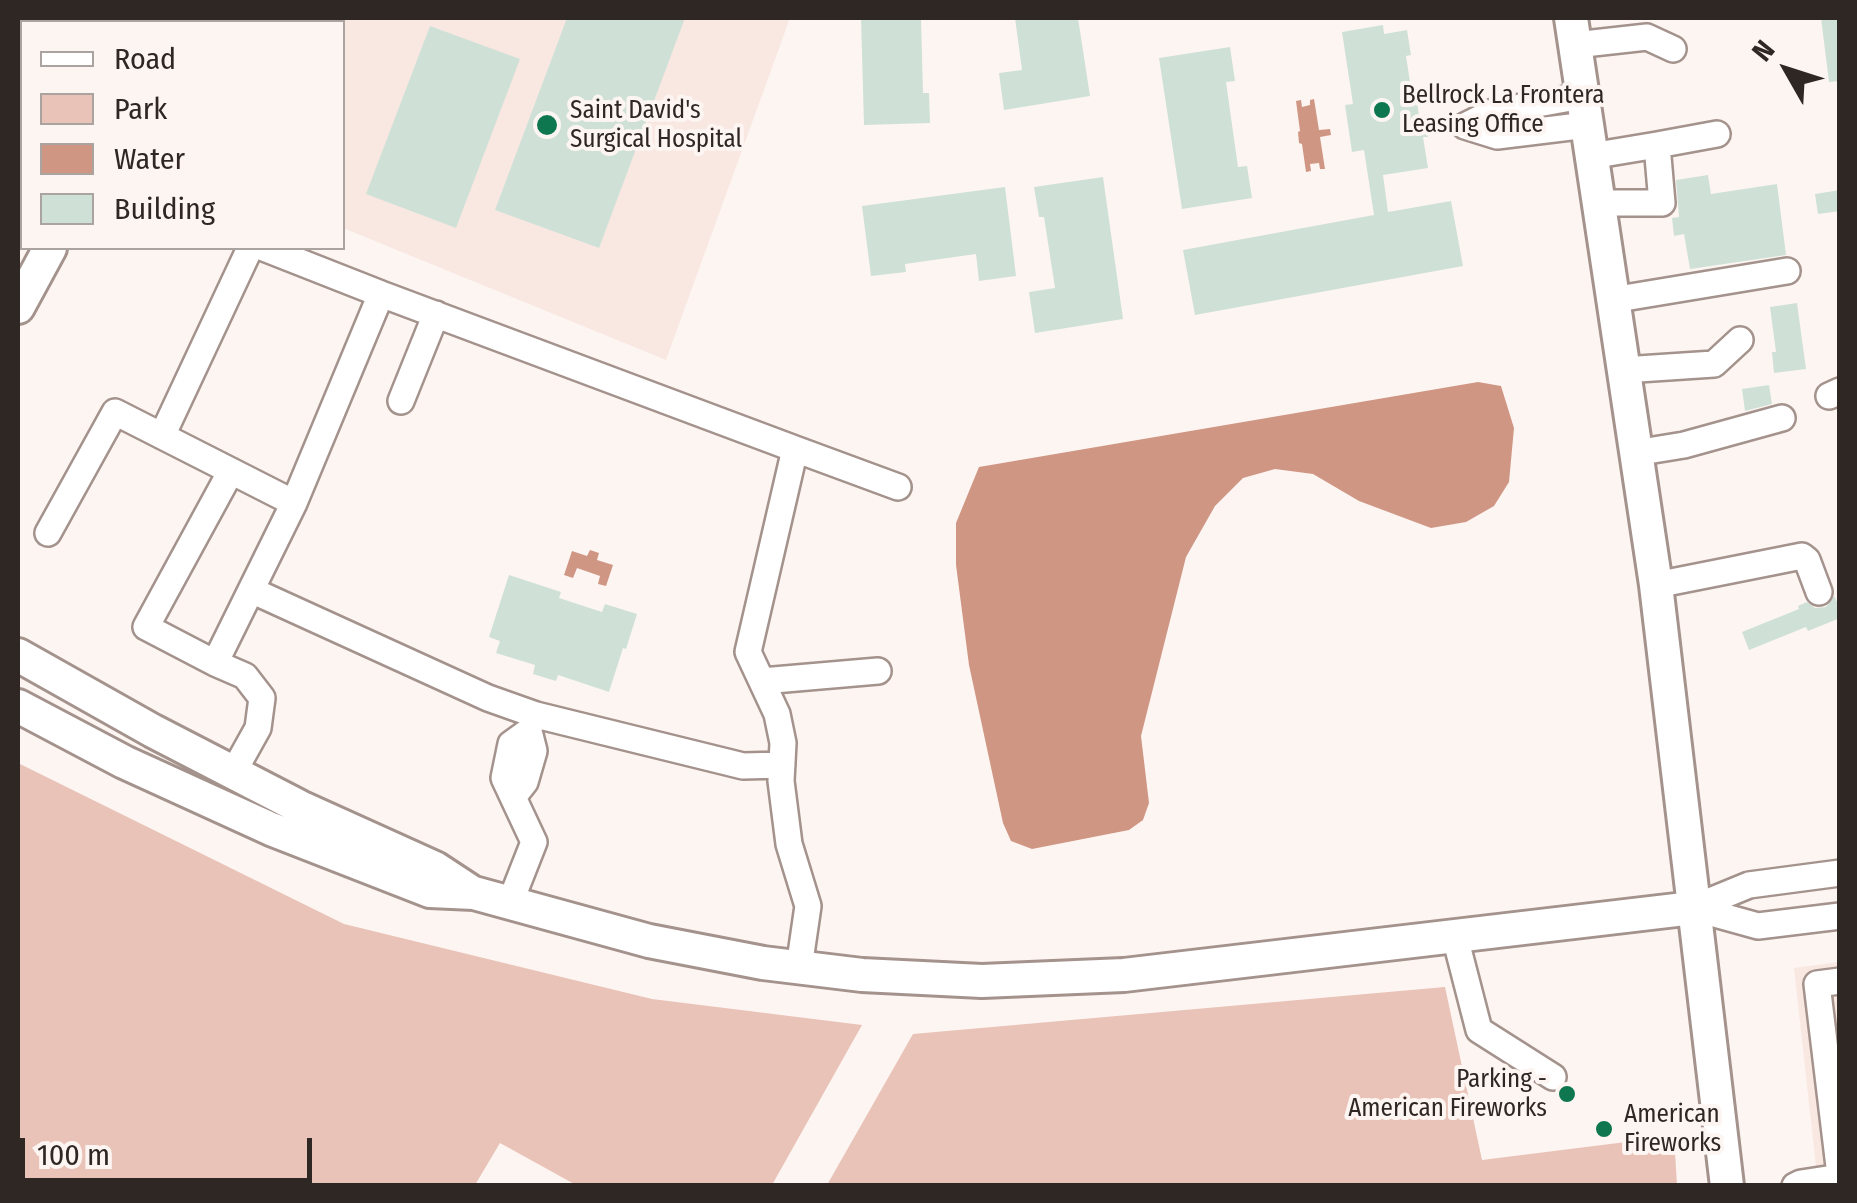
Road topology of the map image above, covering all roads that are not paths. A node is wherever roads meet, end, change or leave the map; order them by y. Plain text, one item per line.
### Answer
1 (1573, 31) edge
2 (1672, 50) dead end
3 (1587, 126) junction
4 (1717, 134) dead end
5 (1656, 145) junction
6 (1598, 203) junction
7 (49, 250) edge
8 (249, 250) edge
9 (269, 250) edge
10 (1787, 272) dead end
11 (381, 294) junction
12 (1612, 300) junction
13 (18, 308) edge
14 (436, 314) junction
15 (1740, 340) dead end
16 (1622, 370) junction
17 (401, 401) dead end
18 (1782, 418) dead end
19 (162, 436) junction
20 (795, 449) junction
21 (1635, 454) junction
22 (232, 471) junction
23 (898, 487) dead end
24 (294, 503) junction
25 (48, 533) dead end
26 (1656, 585) junction
27 (251, 590) junction
28 (1819, 592) dead end
29 (18, 655) edge
30 (214, 663) junction
31 (878, 670) dead end
32 (762, 681) junction
33 (18, 706) edge
34 (532, 723) junction
35 (782, 765) junction
36 (233, 773) junction
37 (1840, 873) edge
38 (474, 893) junction
39 (510, 903) junction
40 (1693, 908) junction
41 (1840, 916) edge
42 (1455, 937) junction
43 (799, 968) junction
44 (1840, 981) edge
45 (1553, 1077) dead end
46 (1840, 1176) edge
47 (1727, 1186) edge
48 (1795, 1186) edge

1 - 2 street
1 - 3 main road
3 - 5 street
3 - 6 main road
4 - 5 street
5 - 6 street
6 - 12 main road
7 - 13 main road
8 - 19 street
9 - 11 street
10 - 12 street
11 - 14 street
11 - 24 street
12 - 16 main road
14 - 17 street
14 - 20 street
15 - 16 street
16 - 21 main road
18 - 21 street
19 - 22 street
19 - 25 street
20 - 23 street
20 - 32 street
21 - 26 main road
22 - 24 street
22 - 30 street
24 - 27 street
26 - 28 street
26 - 40 main road
27 - 30 street
27 - 34 street
29 - 36 main road
30 - 36 street
31 - 32 street
32 - 35 street
33 - 38 main road
34 - 35 street
34 - 39 street
35 - 43 street
36 - 38 main road
37 - 40 street
38 - 39 main road
39 - 43 main road
40 - 41 street
40 - 42 main road
40 - 47 main road
42 - 43 main road
42 - 45 street
44 - 46 street
46 - 48 street

